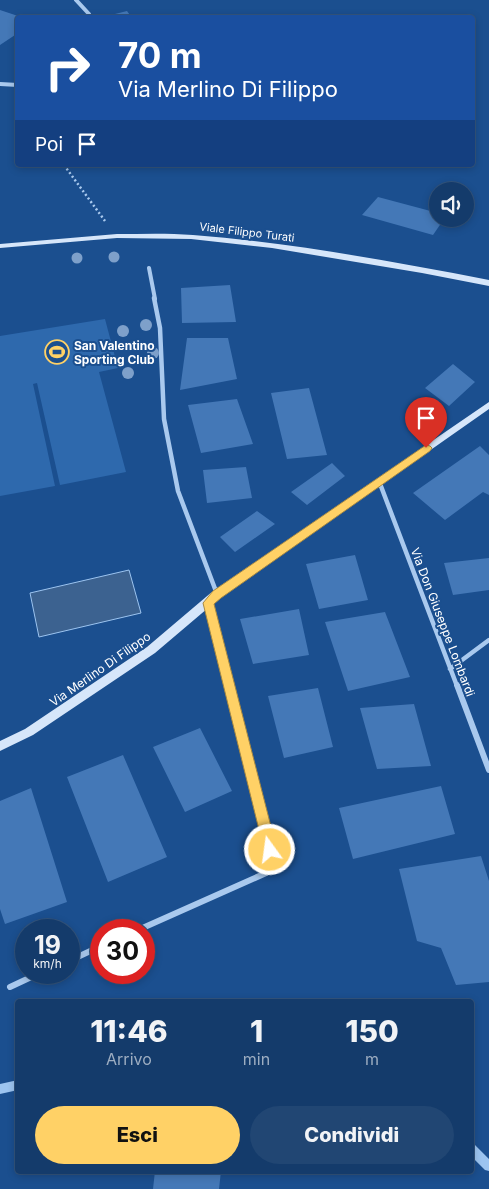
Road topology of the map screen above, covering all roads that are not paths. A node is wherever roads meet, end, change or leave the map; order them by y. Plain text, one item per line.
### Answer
1 (76, 0) edge
2 (89, 15) edge
3 (0, 84) edge
4 (15, 84) edge
5 (0, 246) edge
6 (149, 268) dead end
7 (489, 283) edge
8 (489, 405) edge
9 (379, 481) junction
10 (217, 594) junction
11 (208, 603) junction
12 (489, 640) edge
13 (450, 669) junction
14 (0, 746) edge
15 (489, 770) edge
16 (155, 922) edge
17 (16, 984) edge
18 (10, 987) dead end

1 - 2 street
3 - 4 street
5 - 7 main road, Viale Filippo Turati
6 - 10 street
8 - 9 main road, Via Merlino Di Filippo
9 - 10 main road, Via Merlino Di Filippo
9 - 13 street, Via Don Giuseppe Lombardi
10 - 11 main road, Via Merlino Di Filippo
11 - 14 main road, Via Merlino Di Filippo
11 - 16 street
12 - 13 street
13 - 15 street, Via Don Giuseppe Lombardi
17 - 18 street

